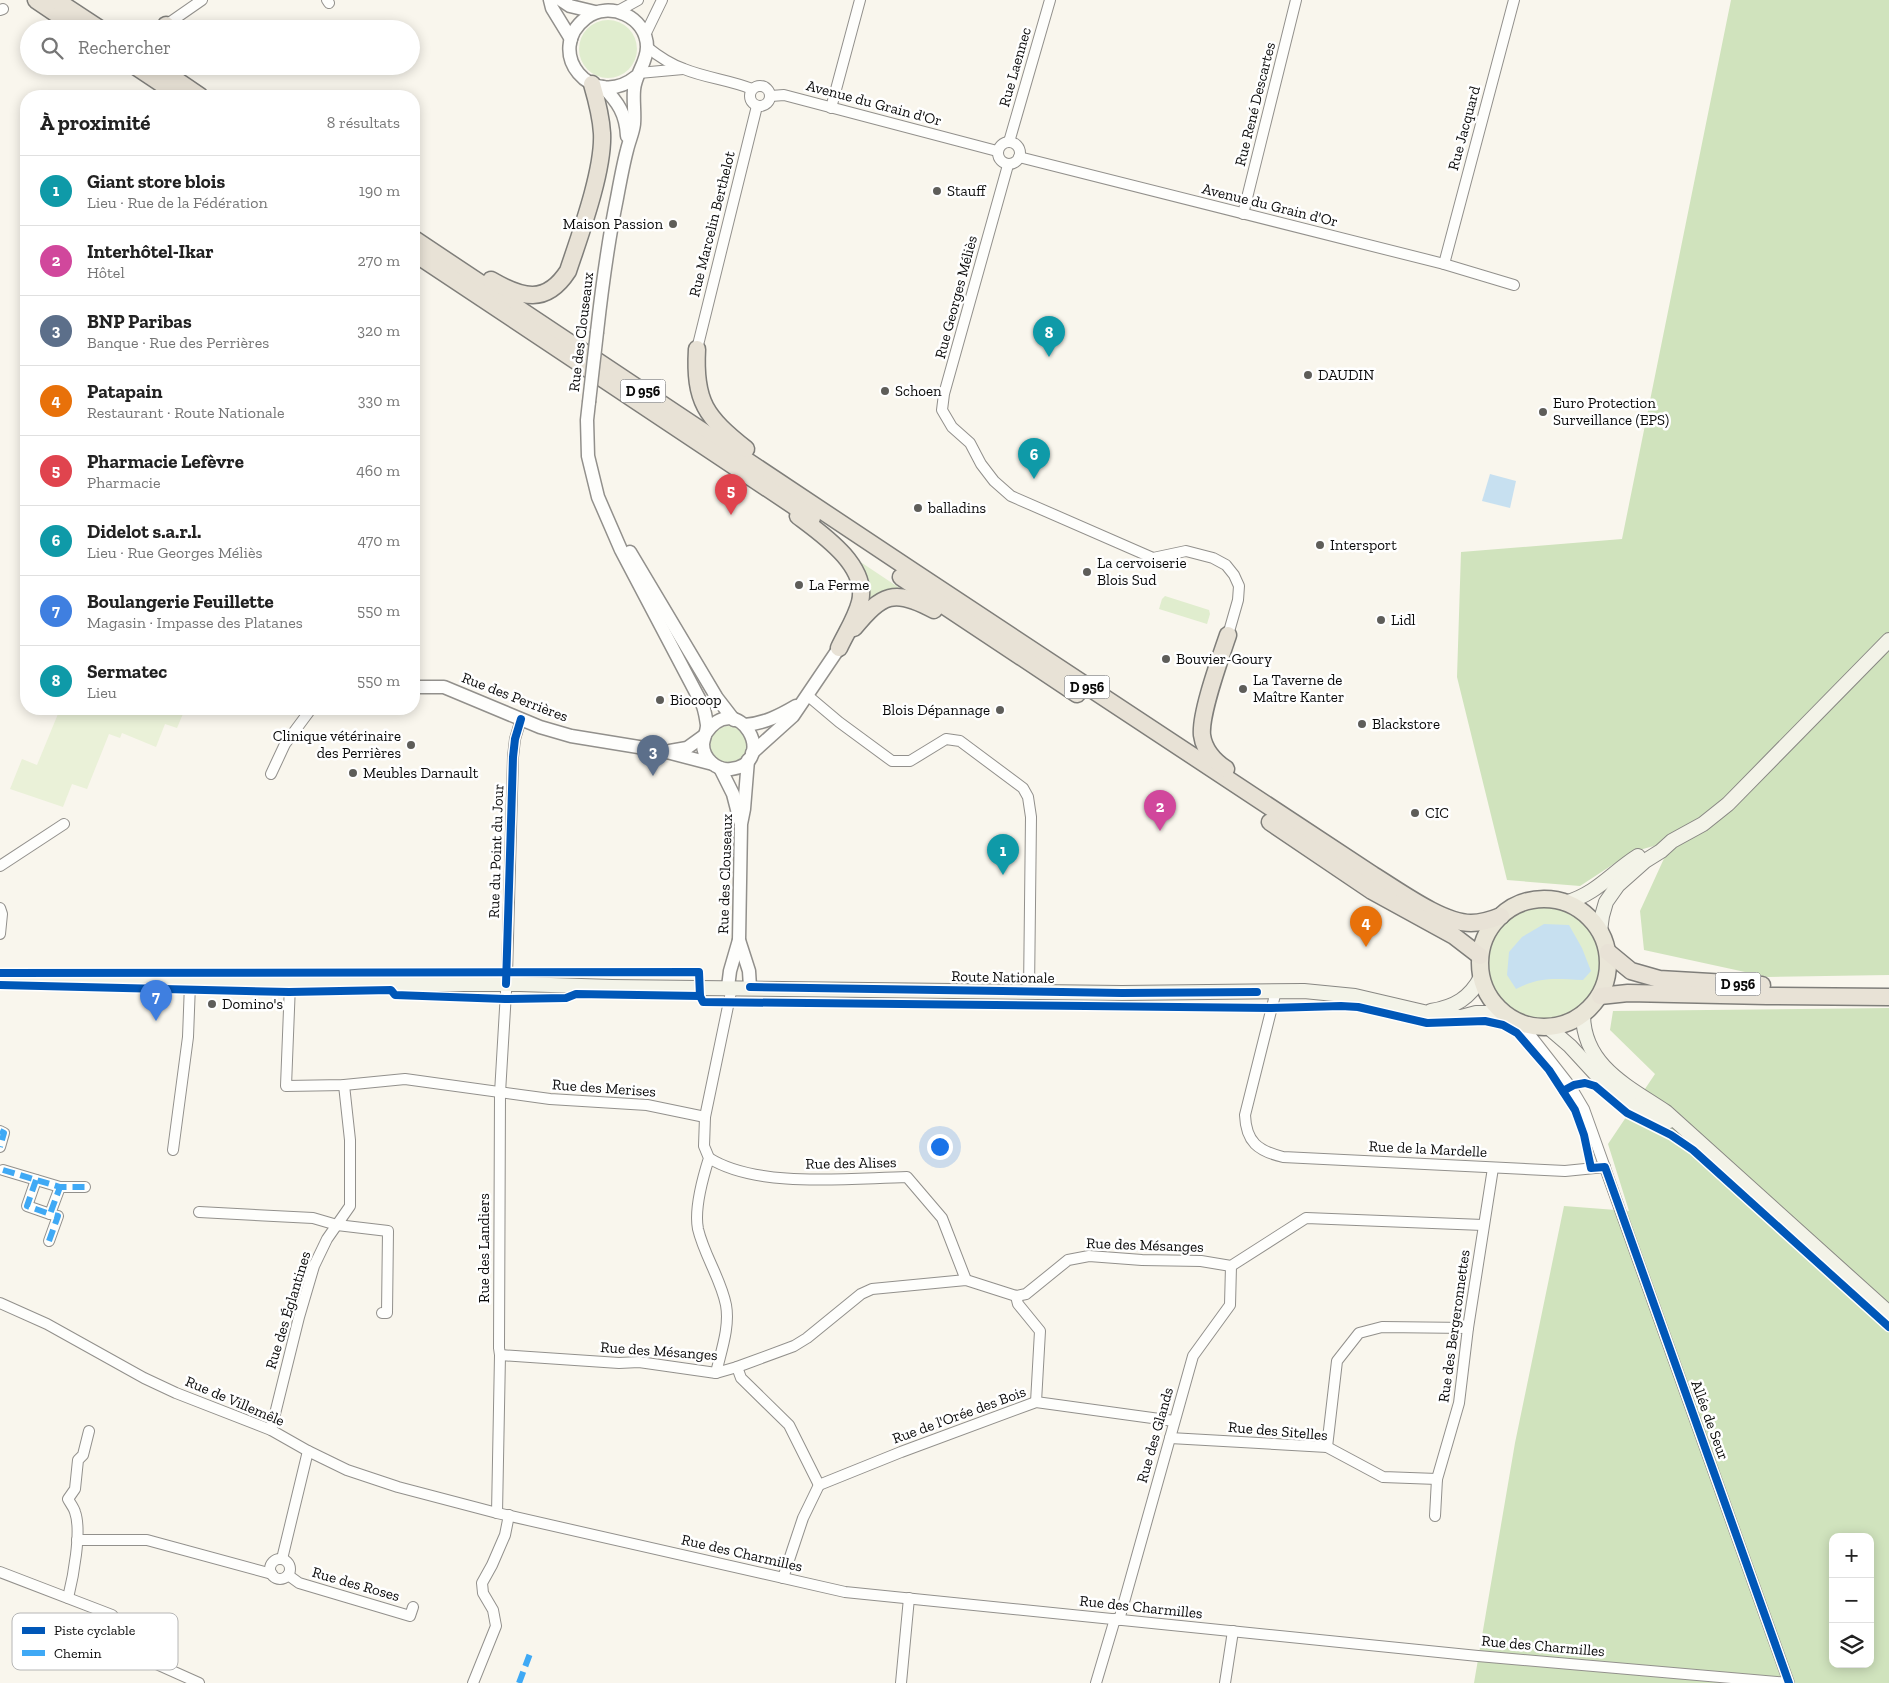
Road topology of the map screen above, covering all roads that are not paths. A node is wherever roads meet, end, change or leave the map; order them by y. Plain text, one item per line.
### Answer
1 (36, 0) edge
2 (56, 0) edge
3 (202, 0) edge
4 (550, 0) edge
5 (561, 0) edge
6 (638, 0) edge
7 (662, 0) edge
8 (860, 0) edge
9 (1050, 0) edge
10 (1296, 0) edge
11 (1514, 0) edge
12 (618, 11) junction
13 (595, 12) junction
14 (66, 20) edge
15 (86, 20) edge
16 (175, 20) edge
17 (572, 39) junction
18 (646, 41) junction
19 (684, 69) junction
20 (638, 74) junction
21 (148, 75) edge
22 (173, 75) edge
23 (597, 86) junction
24 (752, 89) junction
25 (171, 90) edge
26 (192, 90) edge
27 (771, 96) junction
28 (757, 106) junction
29 (831, 108) junction
30 (1009, 142) junction
31 (627, 151) junction
32 (997, 151) junction
33 (1019, 157) junction
34 (1008, 165) junction
35 (1243, 214) junction
36 (420, 243) edge
37 (420, 257) edge
38 (1444, 264) junction
39 (466, 274) junction
40 (1514, 284) dead end
41 (697, 349) joint
42 (722, 458) junction
43 (819, 509) junction
44 (670, 619) junction
45 (975, 627) junction
46 (1228, 635) joint
47 (1889, 640) edge
48 (839, 648) junction
49 (420, 686) edge
50 (805, 699) junction
51 (307, 715) edge
52 (521, 719) junction
53 (739, 722) junction
54 (706, 734) junction
55 (663, 751) junction
56 (750, 756) junction
57 (716, 766) junction
58 (270, 774) dead end
59 (1261, 803) junction
60 (64, 824) dead end
61 (741, 824) junction
62 (1672, 841) junction
63 (0, 866) edge
64 (1565, 902) junction
65 (0, 908) edge
66 (1501, 916) junction
67 (1600, 931) junction
68 (0, 934) edge
69 (739, 940) junction
70 (1608, 952) junction
71 (1480, 956) junction
72 (1482, 977) junction
73 (0, 981) edge
74 (190, 984) junction
75 (290, 984) junction
76 (506, 984) junction
77 (730, 987) junction
78 (750, 987) junction
79 (1889, 987) edge
80 (1029, 991) junction
81 (1276, 991) junction
82 (1600, 996) junction
83 (1889, 997) edge
84 (1427, 1012) junction
85 (1504, 1013) junction
86 (1583, 1014) junction
87 (1521, 1023) junction
88 (1549, 1028) junction
89 (344, 1085) junction
90 (500, 1093) junction
91 (705, 1117) junction
92 (1679, 1125) junction
93 (0, 1131) edge
94 (0, 1147) edge
95 (173, 1150) dead end
96 (709, 1158) junction
97 (1606, 1167) junction
98 (1493, 1168) junction
99 (1, 1173) edge
100 (36, 1180) junction
101 (60, 1186) junction
102 (86, 1186) dead end
103 (199, 1212) dead end
104 (50, 1214) junction
105 (337, 1225) junction
106 (1483, 1225) junction
107 (49, 1241) dead end
108 (1231, 1266) junction
109 (966, 1280) junction
110 (1016, 1296) junction
111 (0, 1303) edge
112 (382, 1313) dead end
113 (1889, 1313) edge
114 (1468, 1328) junction
115 (500, 1355) junction
116 (737, 1367) junction
117 (716, 1372) junction
118 (1036, 1402) junction
119 (1174, 1421) junction
120 (271, 1430) junction
121 (89, 1431) dead end
122 (1170, 1438) junction
123 (1327, 1447) junction
124 (308, 1451) junction
125 (1437, 1479) junction
126 (819, 1485) junction
127 (497, 1513) junction
128 (509, 1515) junction
129 (1435, 1516) dead end
130 (77, 1540) junction
131 (282, 1559) junction
132 (0, 1572) edge
133 (272, 1574) junction
134 (288, 1575) junction
135 (783, 1578) junction
136 (68, 1598) junction
137 (909, 1598) junction
138 (413, 1607) dead end
139 (107, 1613) edge
140 (1117, 1620) junction
141 (1233, 1631) junction
142 (169, 1670) edge
143 (194, 1682) edge
144 (473, 1683) edge
145 (901, 1683) edge
146 (1096, 1683) edge
147 (1225, 1683) edge
148 (1789, 1683) edge

1 - 14 highway
2 - 15 highway
3 - 16 street
4 - 17 street
5 - 13 street
6 - 12 street
7 - 18 street
8 - 29 street
9 - 30 street, Rue Laennec
10 - 35 street, Rue René Descartes
11 - 38 street, Rue Jacquard
12 - 13 street
12 - 18 street
13 - 17 street
17 - 23 street
18 - 19 street
18 - 20 street
19 - 20 street
19 - 24 street
20 - 23 street
20 - 31 street, Rue des Clouseaux
21 - 25 highway
22 - 26 highway
23 - 31 street, Rue des Clouseaux
23 - 39 highway, D 956
24 - 27 street
24 - 28 street
27 - 28 street
27 - 29 street, Avenue du Grain d'Or
28 - 41 street, Rue Marcelin Berthelot
29 - 32 street, Avenue du Grain d'Or
30 - 32 street
30 - 33 street
31 - 44 street, Rue des Clouseaux, bridge
32 - 34 street
33 - 34 street
33 - 35 street, Avenue du Grain d'Or
34 - 46 street, Rue Georges Méliès
35 - 38 street, Avenue du Grain d'Or
36 - 39 highway, D 956
37 - 42 highway, D 956
38 - 40 street, Avenue du Grain d'Or
39 - 43 highway, D 956
41 - 43 highway, D 956
42 - 45 highway, D 956
42 - 48 highway, D 956
43 - 59 highway, D 956
44 - 53 street, Rue des Clouseaux
44 - 54 street, Rue des Clouseaux
45 - 48 highway, D 956
45 - 71 highway, D 956
46 - 59 highway
47 - 62 main road
48 - 50 street
49 - 52 street, Rue des Perrières
50 - 53 street
50 - 56 street
50 - 80 street
51 - 58 street
52 - 55 street, Rue des Perrières
52 - 76 street, Rue du Point du Jour
53 - 54 street
53 - 56 street
54 - 55 street, Rue des Perrières
54 - 57 street
55 - 57 street, Rue des Perrières
56 - 57 street
56 - 61 street, Rue des Clouseaux
57 - 61 street
59 - 66 highway, D 956
60 - 63 street
61 - 69 street, Rue des Clouseaux
62 - 64 main road
62 - 67 main road
64 - 66 main road
64 - 67 main road
65 - 68 street
66 - 71 main road
67 - 70 main road
69 - 77 street
69 - 78 street, Rue des Clouseaux
70 - 79 highway, D 956
70 - 82 main road
71 - 72 main road
72 - 84 main road
72 - 85 main road
73 - 74 main road, Route Nationale
74 - 75 main road, Route Nationale
74 - 95 street
75 - 76 main road, Route Nationale
75 - 89 street, Rue des Merises
76 - 77 main road, Route Nationale
76 - 90 street, Rue des Landiers
77 - 78 main road, Route Nationale
77 - 91 street
78 - 80 main road, Route Nationale
80 - 81 main road, Route Nationale
81 - 84 main road, Route Nationale
81 - 98 street, Rue de la Mardelle
82 - 83 highway, D 956
82 - 86 main road
84 - 85 main road, Route Nationale
85 - 87 main road
86 - 88 main road
86 - 92 main road
87 - 88 main road
87 - 97 street, Allée de Seur
88 - 92 main road
89 - 90 street, Rue des Merises
89 - 105 street, Rue des Églantines
90 - 91 street, Rue des Merises
90 - 115 street, Rue des Landiers
91 - 96 street
92 - 113 main road
93 - 94 street
96 - 109 street, Rue des Alises
96 - 117 street
97 - 98 street, Rue de la Mardelle
97 - 148 street, Allée de Seur
98 - 106 street, Rue des Bergeronnettes
99 - 100 street
100 - 101 street
100 - 104 street
101 - 102 street
101 - 104 street
103 - 105 street
104 - 107 street
105 - 112 street
105 - 120 street, Rue des Églantines
106 - 108 street
106 - 114 street, Rue des Bergeronnettes
108 - 110 street, Rue des Mésanges
108 - 119 street, Rue des Glands
109 - 110 street, Rue des Mésanges
109 - 116 street, Rue des Mésanges
110 - 118 street
111 - 120 street, Rue de Villemêle
114 - 123 street
114 - 125 street, Rue des Bergeronnettes
115 - 117 street, Rue des Mésanges
115 - 127 street, Rue des Landiers
116 - 117 street, Rue des Mésanges
116 - 126 street
118 - 119 street, Rue de l'Orée des Bois
118 - 126 street, Rue de l'Orée des Bois
119 - 122 street, Rue des Glands
120 - 124 street, Rue de Villemêle
121 - 130 street
122 - 123 street, Rue des Sitelles
122 - 140 street, Rue des Glands
123 - 125 street, Rue des Sitelles
124 - 127 street, Rue de Villemêle
124 - 131 street
125 - 129 street, Rue des Bergeronnettes
126 - 135 street
127 - 128 street, Rue des Charmilles
128 - 135 street, Rue des Charmilles
128 - 144 street
130 - 133 street
130 - 136 street
131 - 133 street
131 - 134 street
132 - 136 street
133 - 134 street
134 - 138 street, Rue des Roses
135 - 137 street, Rue des Charmilles
136 - 139 street
137 - 140 street, Rue des Charmilles
137 - 145 street
140 - 141 street, Rue des Charmilles
140 - 146 street, Rue des Glands
141 - 147 street
141 - 148 street, Rue des Charmilles
142 - 143 street

